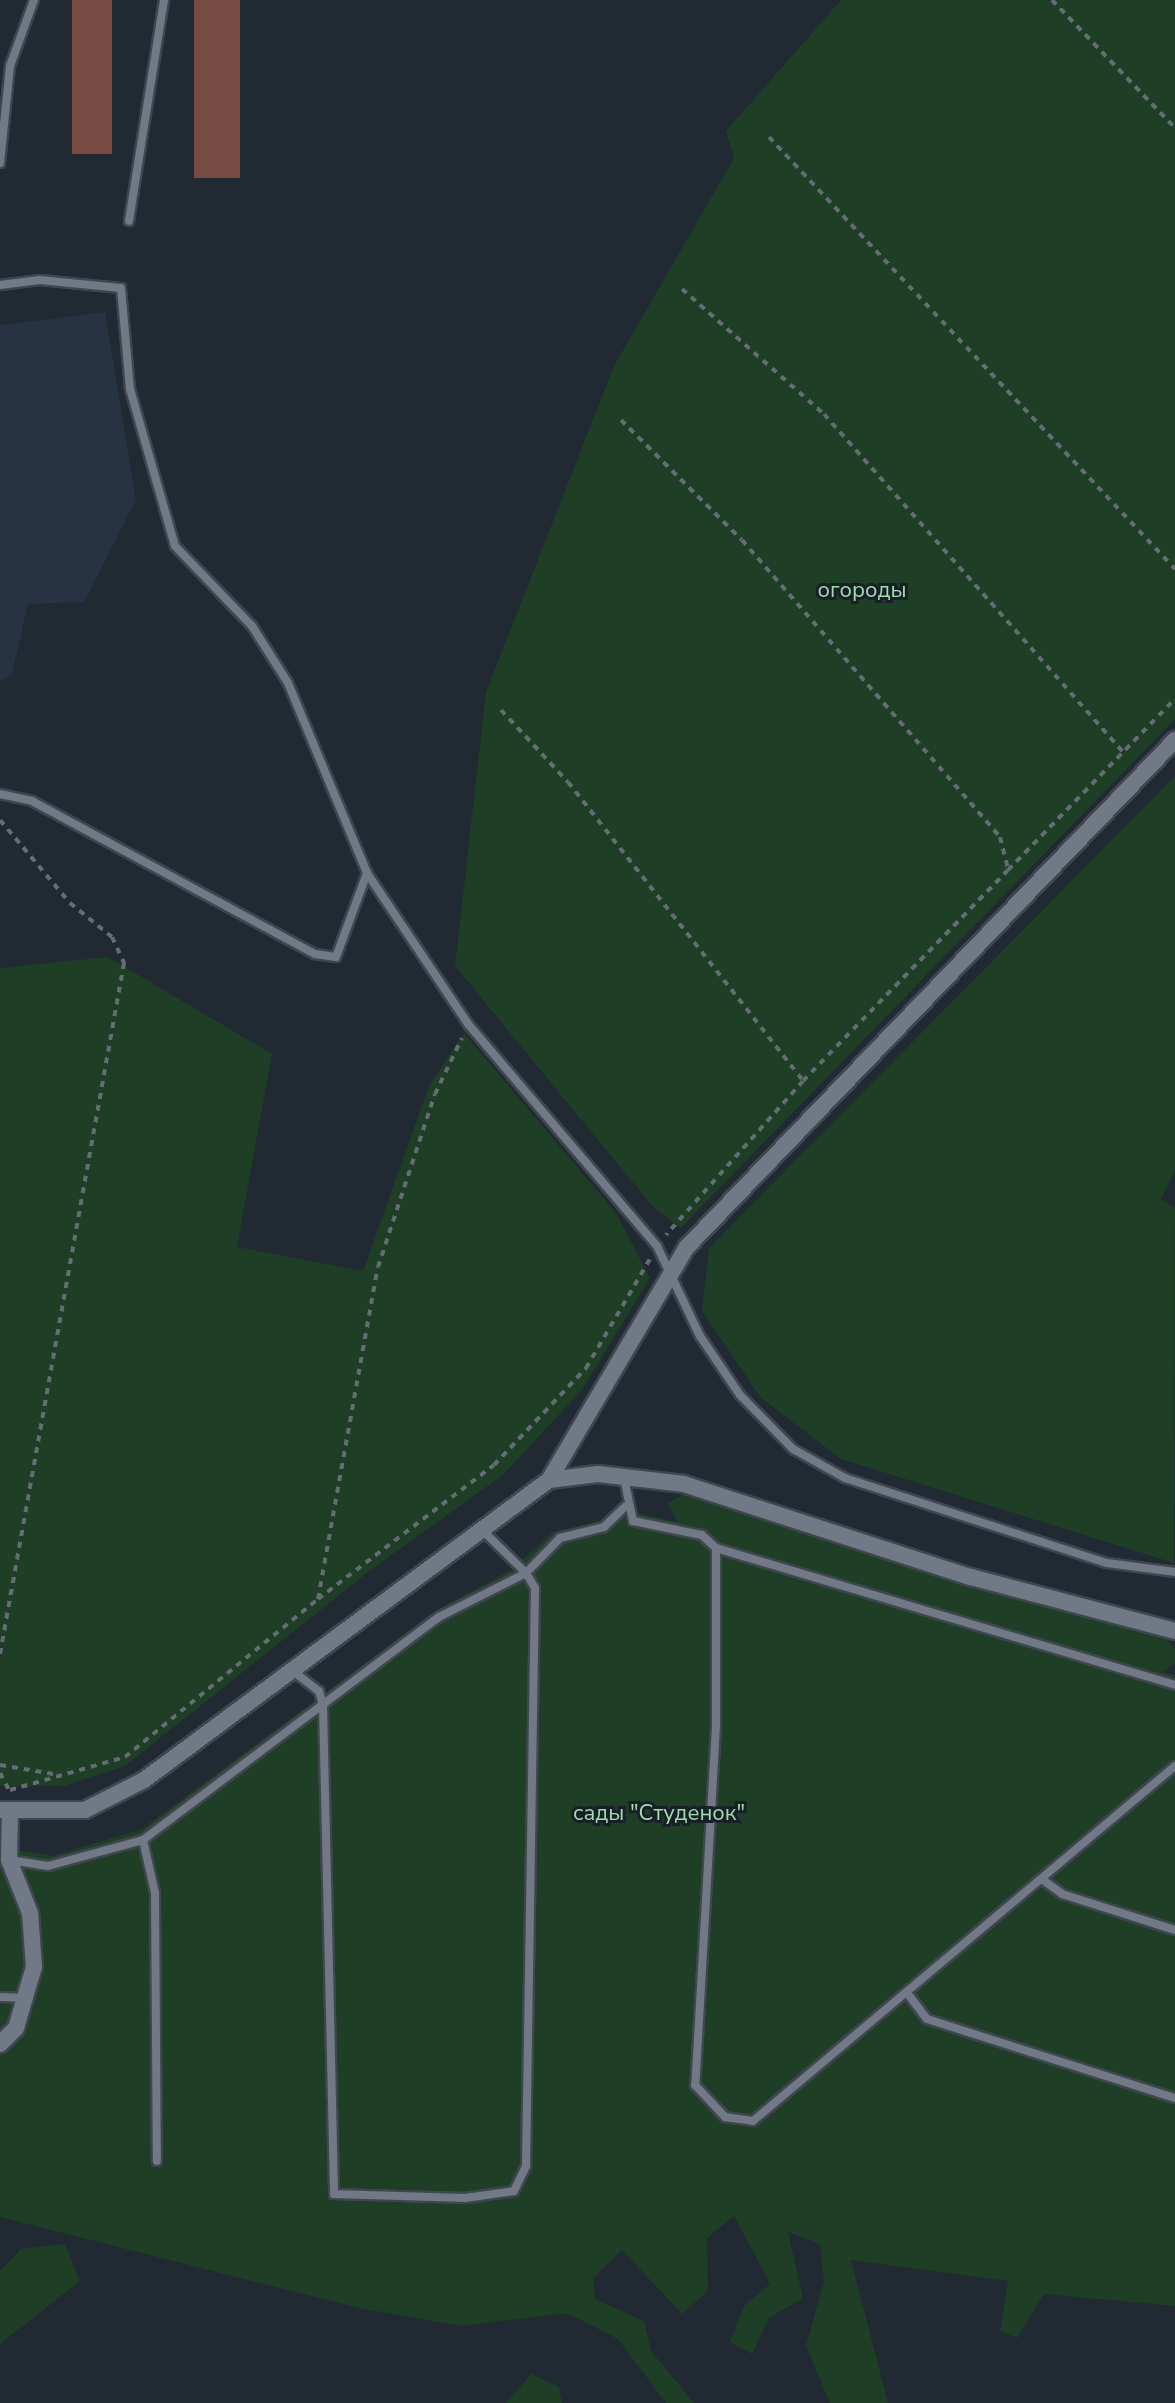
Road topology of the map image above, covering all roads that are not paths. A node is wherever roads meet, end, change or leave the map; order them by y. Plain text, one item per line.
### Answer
1 (34, 0) edge
2 (164, 0) edge
3 (5, 65) edge
4 (0, 163) edge
5 (129, 221) dead end
6 (0, 285) edge
7 (1175, 740) edge
8 (0, 794) edge
9 (367, 873) junction
10 (666, 1275) junction
11 (624, 1477) junction
12 (549, 1480) junction
13 (625, 1507) junction
14 (480, 1527) junction
15 (716, 1548) junction
16 (1175, 1572) edge
17 (526, 1573) junction
18 (1175, 1631) edge
19 (293, 1671) junction
20 (1175, 1685) edge
21 (323, 1705) junction
22 (1173, 1770) edge
23 (5, 1811) edge
24 (143, 1840) junction
25 (9, 1860) junction
26 (1043, 1880) junction
27 (1175, 1930) edge
28 (908, 1994) junction
29 (0, 1997) edge
30 (25, 1998) junction
31 (0, 2044) edge
32 (1175, 2098) edge
33 (157, 2161) dead end

1 - 3 lane
2 - 5 lane
3 - 4 lane
6 - 9 lane
7 - 10 street
8 - 9 lane
9 - 10 lane
10 - 12 street
10 - 16 lane
11 - 12 street
11 - 13 lane
11 - 18 street
12 - 14 street
13 - 15 lane
13 - 17 lane
14 - 17 lane
14 - 19 street
15 - 20 lane
15 - 28 lane
17 - 21 lane
17 - 21 lane
19 - 21 lane
19 - 23 street
21 - 24 lane
22 - 26 lane
23 - 25 street
24 - 25 lane
24 - 33 lane
25 - 30 street
26 - 27 lane
26 - 28 lane
28 - 32 lane
29 - 30 lane
30 - 31 street

